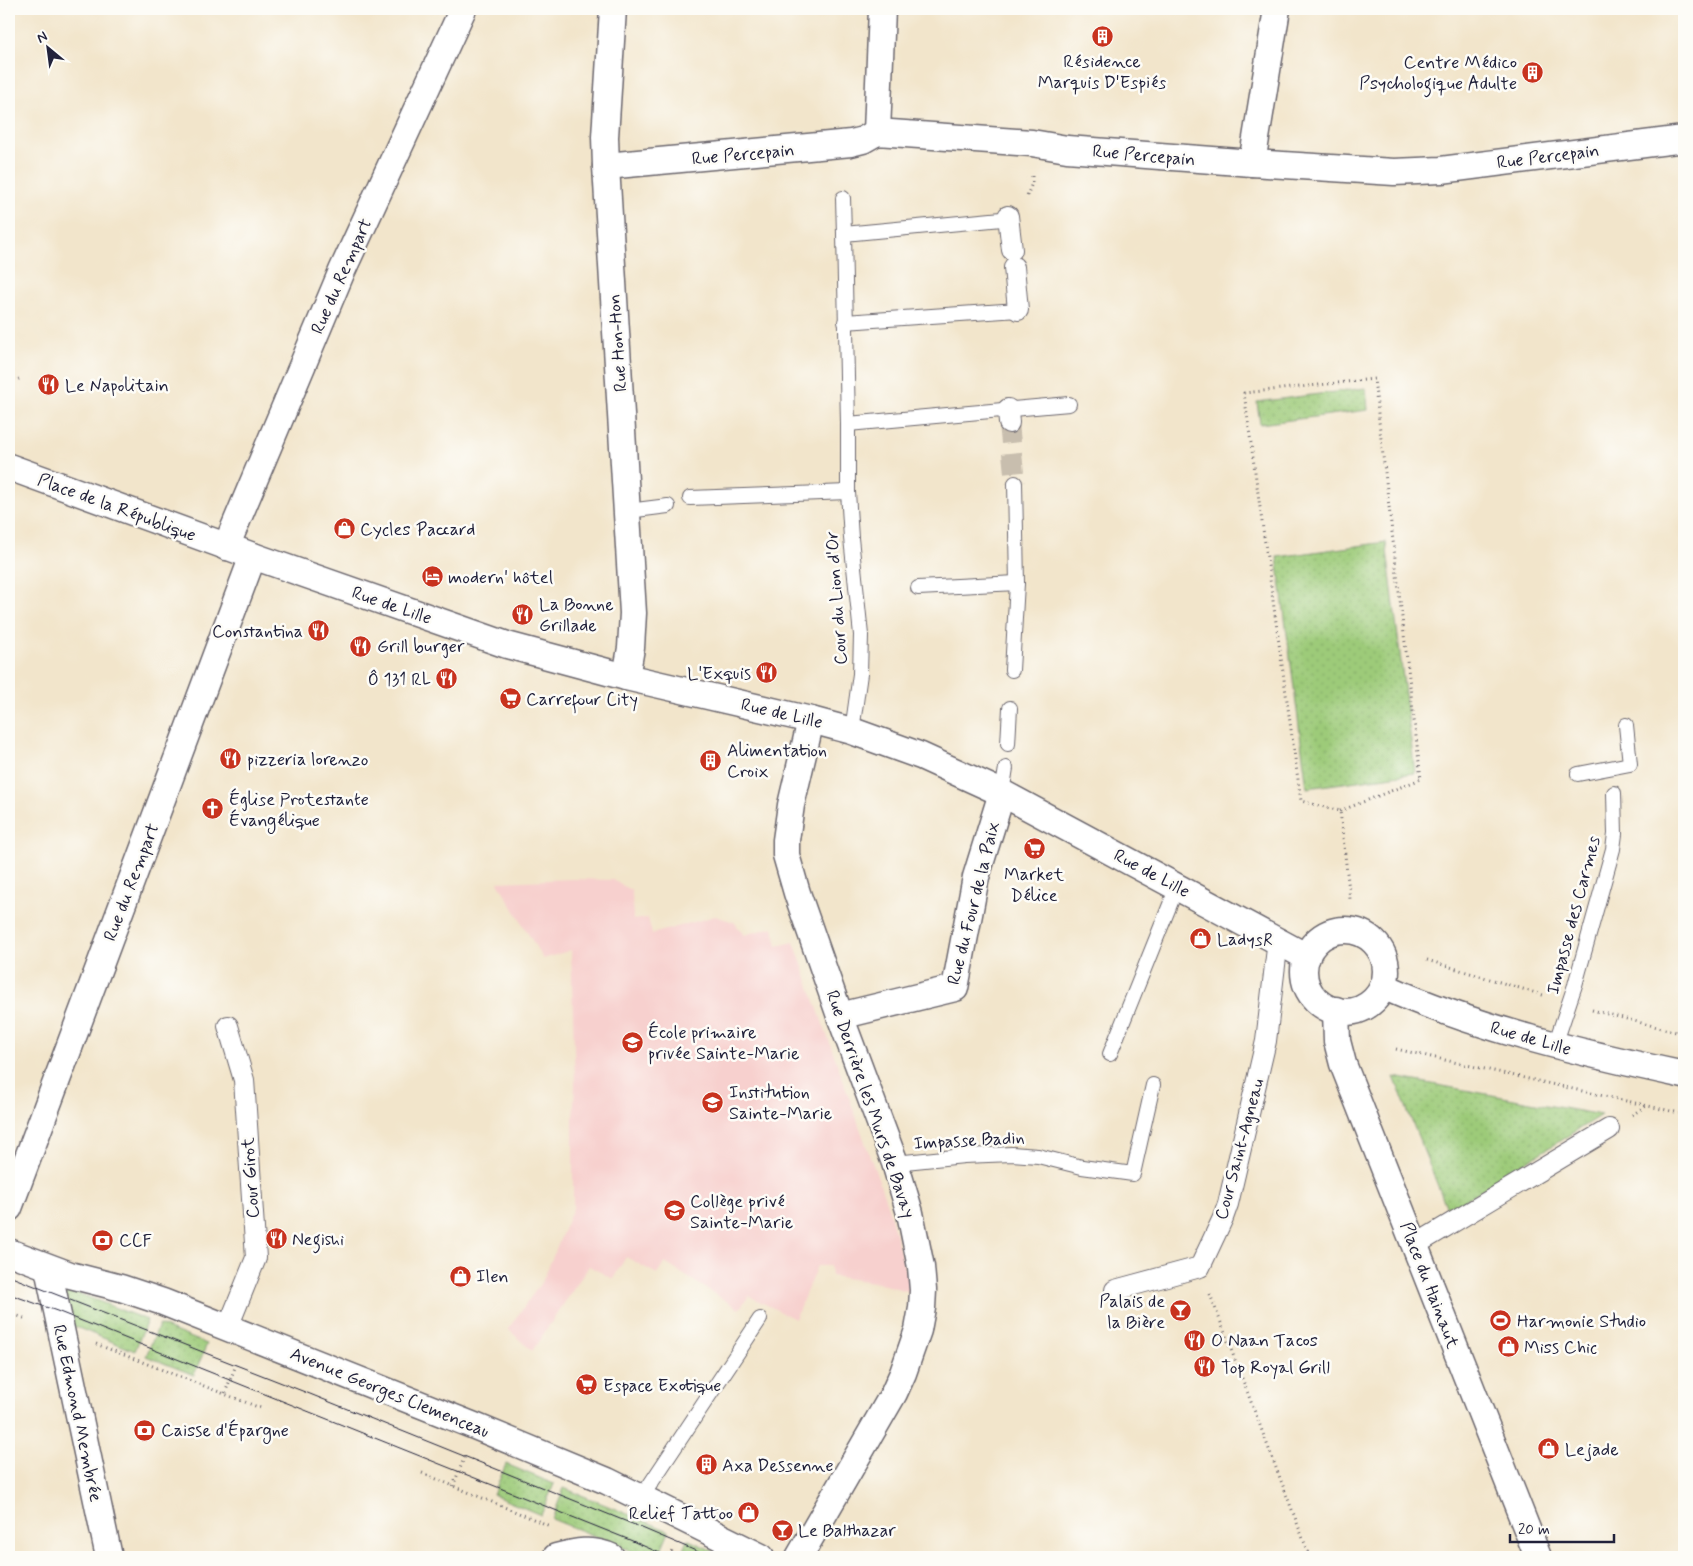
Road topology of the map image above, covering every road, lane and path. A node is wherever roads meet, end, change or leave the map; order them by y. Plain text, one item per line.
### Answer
1 (463, 9) edge
2 (613, 9) edge
3 (882, 9) edge
4 (1277, 9) edge
5 (877, 132) junction
6 (1684, 139) edge
7 (1032, 143) junction
8 (1252, 164) junction
9 (606, 166) junction
10 (842, 198) dead end
11 (1005, 218) junction
12 (844, 234) junction
13 (1018, 310) joint
14 (845, 322) junction
15 (19, 379) dead end
16 (9, 383) edge
17 (1068, 404) dead end
18 (848, 424) junction
19 (9, 467) edge
20 (1015, 483) tunnel mouth
21 (848, 492) junction
22 (690, 498) dead end
23 (668, 506) dead end
24 (628, 511) junction
25 (226, 547) junction
26 (252, 556) junction
27 (1017, 583) junction
28 (918, 588) dead end
29 (1012, 670) dead end
30 (626, 678) junction
31 (1010, 708) dead end
32 (811, 720) junction
33 (1626, 725) dead end
34 (852, 731) junction
35 (1008, 744) dead end
36 (1006, 768) dead end
37 (1578, 774) dead end
38 (1002, 793) junction
39 (1614, 793) dead end
40 (1340, 811) junction
41 (1178, 887) junction
42 (1350, 899) dead end
43 (1278, 940) junction
44 (1307, 956) junction
45 (1382, 986) junction
46 (1336, 1010) junction
47 (840, 1016) junction
48 (228, 1026) dead end
49 (1555, 1045) junction
50 (1396, 1049) dead end
51 (1110, 1054) dead end
52 (1684, 1075) edge
53 (1152, 1085) dead end
54 (1684, 1114) edge
55 (1608, 1129) dead end
56 (895, 1163) junction
57 (9, 1208) edge
58 (1414, 1245) junction
59 (9, 1252) edge
60 (1200, 1267) junction
61 (48, 1268) junction
62 (1115, 1290) dead end
63 (9, 1313) edge
64 (760, 1319) dead end
65 (228, 1327) junction
66 (61, 1330) junction
67 (263, 1409) dead end
68 (422, 1473) dead end
69 (641, 1498) junction
70 (582, 1552) junction
71 (109, 1557) edge
72 (556, 1557) edge
73 (611, 1557) edge
74 (761, 1557) edge
75 (799, 1557) edge
76 (1310, 1557) edge
77 (1538, 1557) edge

1 - 25 street, Rue du Rempart
2 - 9 street, Rue Hon-Hon
3 - 5 street
4 - 8 street
5 - 7 street, Rue Percepain
5 - 9 street, Rue Percepain
6 - 8 street, Rue Percepain
7 - 8 street, Rue Percepain
7 - 11 path
9 - 24 street, Rue Hon-Hon
10 - 12 lane, Cour du Lion d'Or
11 - 12 lane
11 - 13 street
12 - 14 lane, Cour du Lion d'Or
13 - 14 lane
14 - 18 lane, Cour du Lion d'Or
15 - 16 path
17 - 18 lane
18 - 21 lane, Cour du Lion d'Or
19 - 25 street, Place de la République
20 - 27 lane
21 - 22 lane
21 - 34 lane, Cour du Lion d'Or
23 - 24 lane
24 - 30 street, Rue Hon-Hon
25 - 26 street, Rue de Lille
26 - 30 street, Rue de Lille
26 - 57 street, Rue du Rempart
27 - 28 lane
27 - 29 lane
30 - 32 street, Rue de Lille
31 - 35 lane
32 - 34 street, Rue de Lille
32 - 47 street, Rue Derrière les Murs de Bavay
33 - 37 lane
34 - 38 street, Rue de Lille
36 - 38 lane
38 - 41 street, Rue de Lille
38 - 47 street, Rue du Four de la Paix
39 - 49 lane, Impasse des Carmes
40 - 40 path
40 - 42 path
41 - 43 street, Rue de Lille
41 - 51 lane
43 - 44 street, Rue de Lille
43 - 60 street, Cour Saint-Agneau
44 - 45 street
44 - 46 street
45 - 46 street
45 - 49 street, Rue de Lille
46 - 58 street, Place du Hainaut
47 - 56 street, Rue Derrière les Murs de Bavay
48 - 65 street, Cour Girot
49 - 52 street, Rue de Lille
50 - 54 path
53 - 56 lane, Impasse Badin
55 - 58 street
56 - 75 street, Rue Derrière les Murs de Bavay
58 - 77 street, Place du Hainaut
59 - 61 street, Avenue Georges Clemenceau
60 - 62 street
60 - 76 path
61 - 65 street, Avenue Georges Clemenceau
61 - 66 street, Rue Edmond Membrée
63 - 66 path
64 - 69 lane
65 - 69 street, Avenue Georges Clemenceau
66 - 67 path
66 - 71 street, Rue Edmond Membrée
68 - 70 path
69 - 74 street, Avenue Georges Clemenceau
70 - 72 street
70 - 73 street

